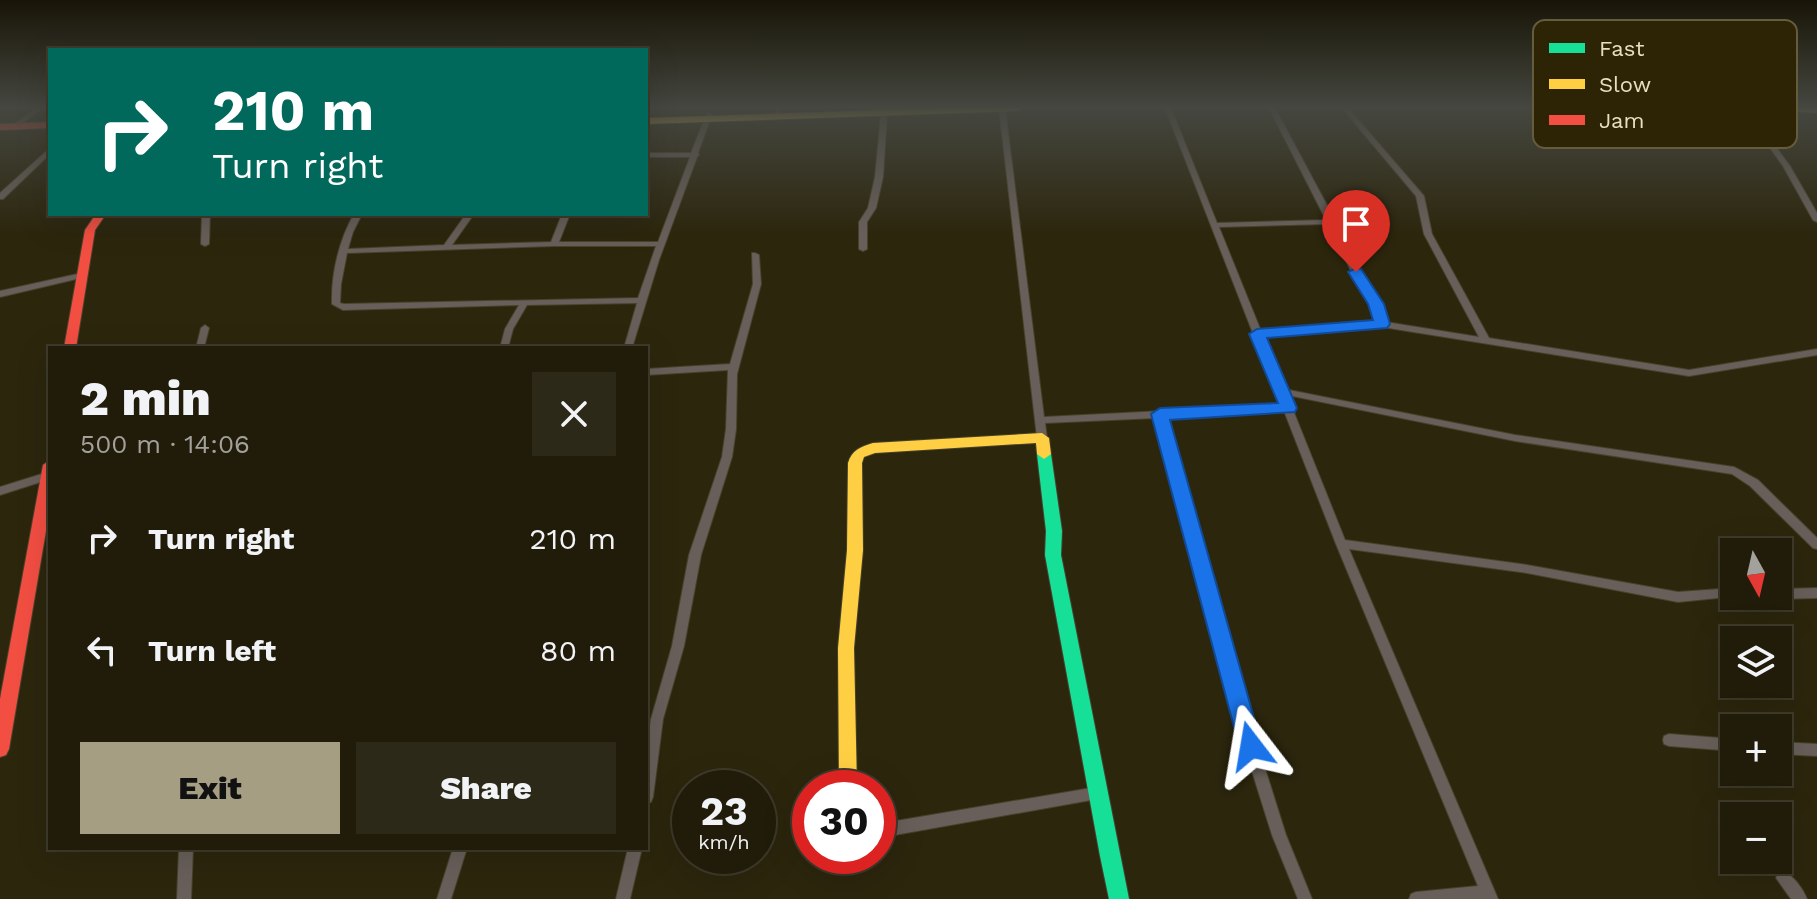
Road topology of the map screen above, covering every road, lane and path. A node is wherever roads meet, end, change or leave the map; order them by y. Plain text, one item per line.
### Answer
1 (697, 150) edge
2 (881, 150) edge
3 (1007, 150) edge
4 (1185, 150) edge
5 (1296, 150) edge
6 (1381, 150) edge
7 (1774, 150) edge
8 (48, 152) edge
9 (648, 155) edge
10 (696, 155) junction
11 (0, 197) edge
12 (100, 216) edge
13 (206, 216) edge
14 (356, 216) edge
15 (469, 216) edge
16 (565, 216) edge
17 (1817, 220) edge
18 (1332, 222) junction
19 (1216, 225) junction
20 (205, 244) dead end
21 (554, 244) junction
22 (662, 244) junction
23 (447, 247) junction
24 (863, 249) dead end
25 (345, 251) junction
26 (755, 255) dead end
27 (82, 275) junction
28 (0, 294) edge
29 (641, 300) junction
30 (525, 302) junction
31 (1382, 324) junction
32 (205, 328) dead end
33 (1257, 334) junction
34 (1485, 339) junction
35 (70, 346) edge
36 (200, 346) edge
37 (505, 346) edge
38 (629, 346) edge
39 (1817, 352) edge
40 (733, 367) junction
41 (648, 372) edge
42 (1281, 391) junction
43 (1288, 408) junction
44 (1160, 414) junction
45 (1040, 420) junction
46 (1042, 438) junction
47 (48, 471) edge
48 (48, 481) edge
49 (0, 491) edge
50 (43, 531) edge
51 (1341, 544) junction
52 (1817, 545) edge
53 (1817, 593) edge
54 (1720, 594) edge
55 (1792, 594) edge
56 (652, 718) edge
57 (1669, 740) dead end
58 (1720, 744) edge
59 (0, 749) edge
60 (1792, 749) edge
61 (1817, 750) edge
62 (846, 770) edge
63 (648, 771) edge
64 (1097, 793) junction
65 (896, 828) edge
66 (186, 850) edge
67 (459, 850) edge
68 (635, 850) edge
69 (1783, 878) dead end
70 (1490, 896) edge
71 (184, 899) edge
72 (444, 899) edge
73 (623, 899) edge
74 (1119, 899) edge
75 (1305, 899) edge
76 (1416, 899) edge
77 (1800, 899) edge

1 - 10 street
2 - 24 street
3 - 45 street
4 - 19 street
5 - 18 street
6 - 34 street
7 - 17 street
8 - 11 street
9 - 10 street
10 - 22 street
12 - 27 street
13 - 20 street
14 - 25 street
15 - 23 street
16 - 21 street
18 - 19 street
18 - 31 street
19 - 33 street
21 - 22 street
21 - 23 street
22 - 29 street
23 - 25 street
25 - 30 street
26 - 40 street
27 - 28 street
27 - 35 street
29 - 30 street
29 - 38 street
30 - 37 street
31 - 33 street
31 - 34 street
32 - 36 street
33 - 42 street
34 - 39 street
40 - 41 street
40 - 56 street
42 - 43 street
42 - 52 street
43 - 44 street
43 - 51 street
44 - 45 street
44 - 75 street
45 - 46 street
46 - 62 street
46 - 64 street
47 - 49 street
48 - 50 street
50 - 59 street
51 - 54 street
51 - 70 street
53 - 55 street
56 - 63 street
57 - 58 street
60 - 61 street
64 - 65 street
64 - 74 street
66 - 71 street
67 - 72 street
68 - 73 street
69 - 77 street
70 - 76 street

